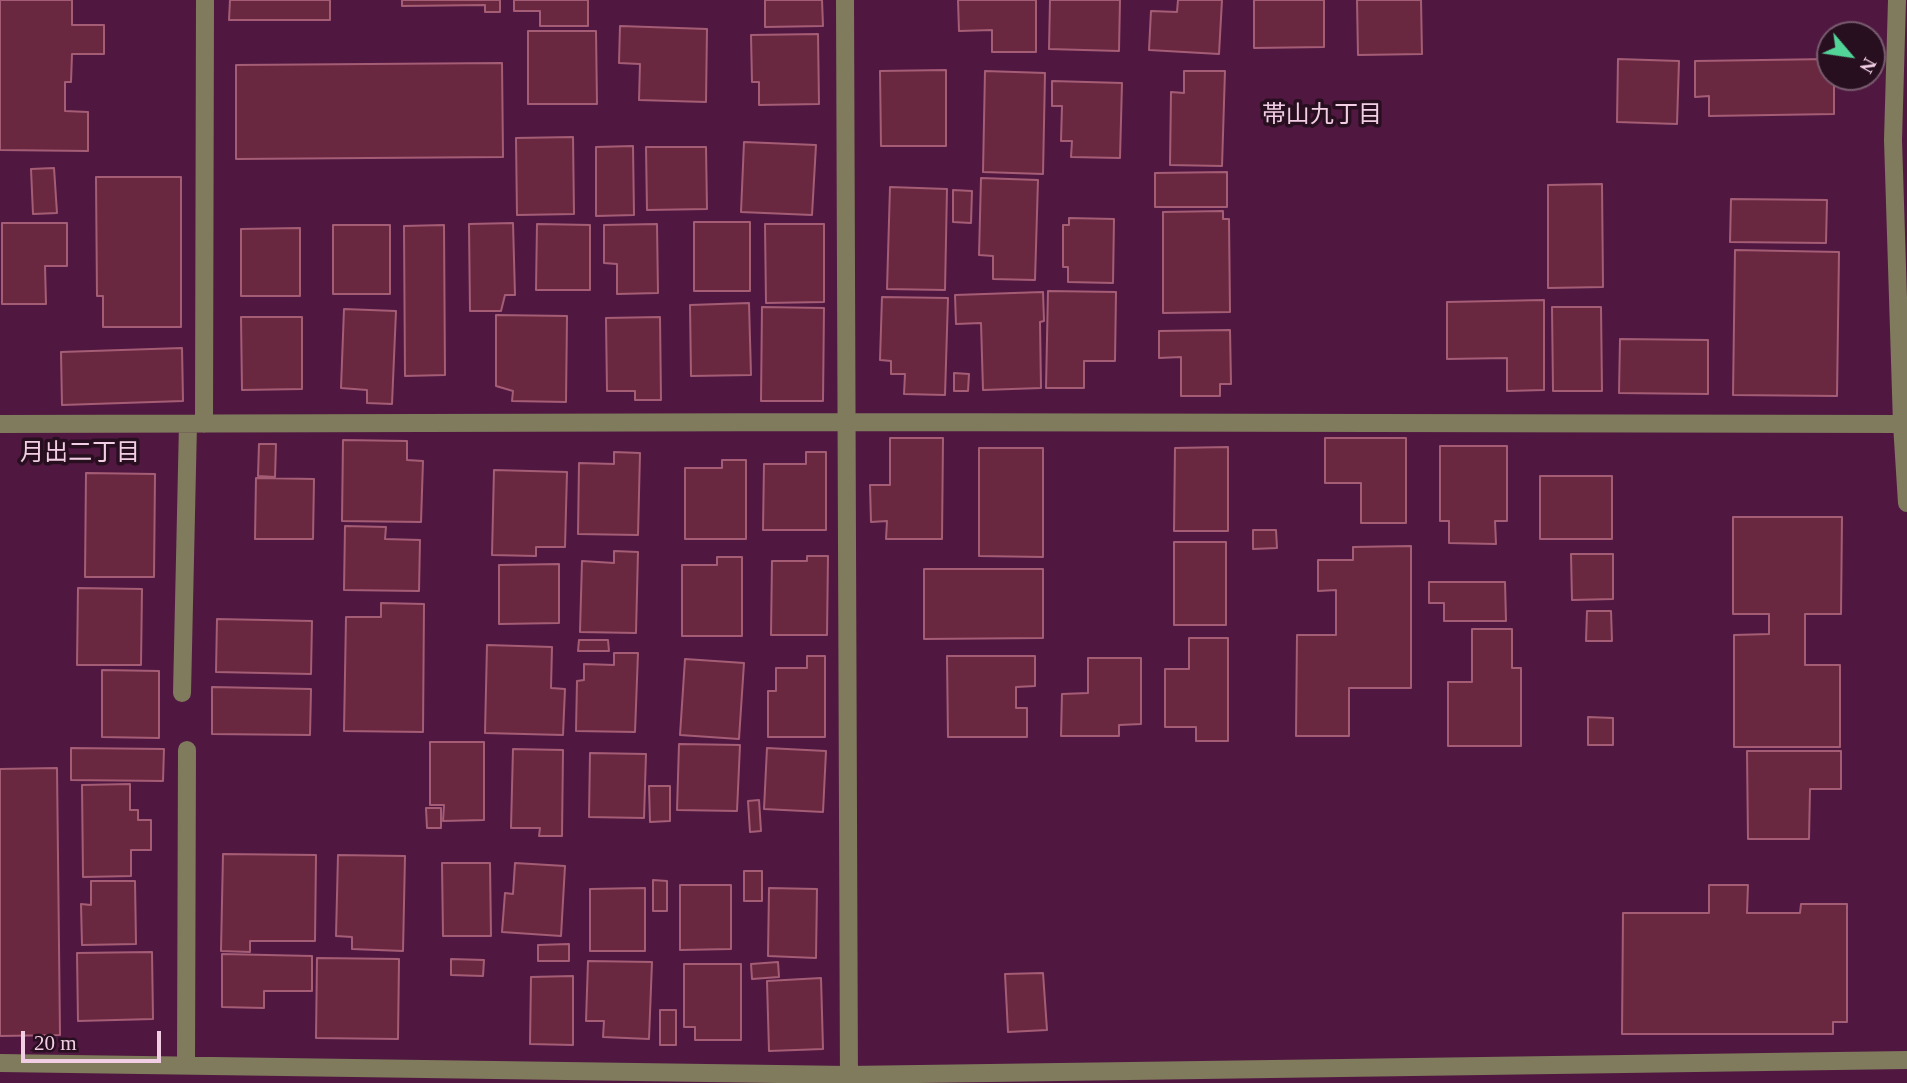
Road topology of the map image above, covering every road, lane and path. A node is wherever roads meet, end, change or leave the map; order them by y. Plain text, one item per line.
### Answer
1 (205, 0) edge
2 (845, 0) edge
3 (1897, 0) edge
4 (847, 422) junction
5 (0, 424) edge
6 (196, 424) junction
7 (1902, 424) junction
8 (1907, 503) edge
9 (182, 693) dead end
10 (187, 750) dead end
11 (1907, 1060) edge
12 (0, 1063) edge
13 (186, 1065) junction
14 (848, 1079) edge

1 - 6 street
2 - 4 street
3 - 7 street
4 - 6 street
4 - 7 street
4 - 14 street
5 - 6 street
6 - 9 street
7 - 8 street
10 - 13 street
11 - 14 street
12 - 13 street
13 - 14 street

